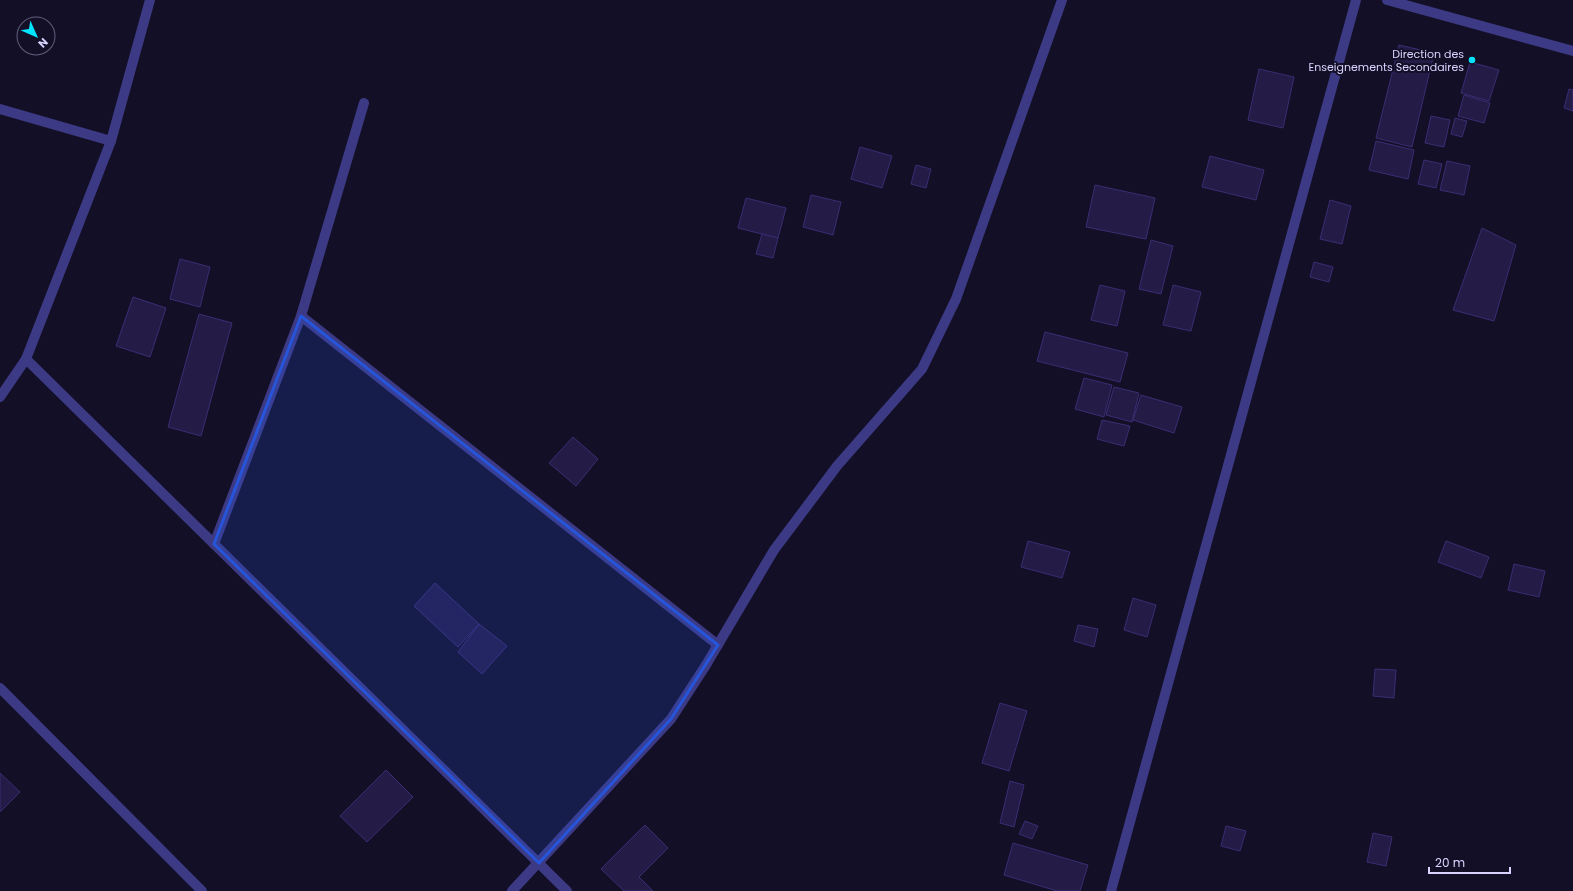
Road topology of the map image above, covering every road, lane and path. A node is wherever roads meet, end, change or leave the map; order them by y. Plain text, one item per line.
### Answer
1 (150, 0) edge
2 (1062, 0) edge
3 (1356, 0) edge
4 (1387, 0) edge
5 (1573, 51) edge
6 (364, 103) dead end
7 (0, 109) edge
8 (112, 141) junction
9 (301, 316) junction
10 (26, 359) junction
11 (0, 397) edge
12 (214, 544) junction
13 (718, 645) junction
14 (0, 688) edge
15 (539, 863) junction
16 (202, 891) edge
17 (512, 891) edge
18 (567, 891) edge
19 (1111, 891) edge

1 - 8 street
2 - 13 street
3 - 19 street
4 - 5 street
6 - 9 street
7 - 8 street
8 - 10 street
9 - 12 street
9 - 13 street
10 - 11 street
10 - 12 street
12 - 15 street
13 - 15 street
14 - 16 street
15 - 17 street
15 - 18 street

